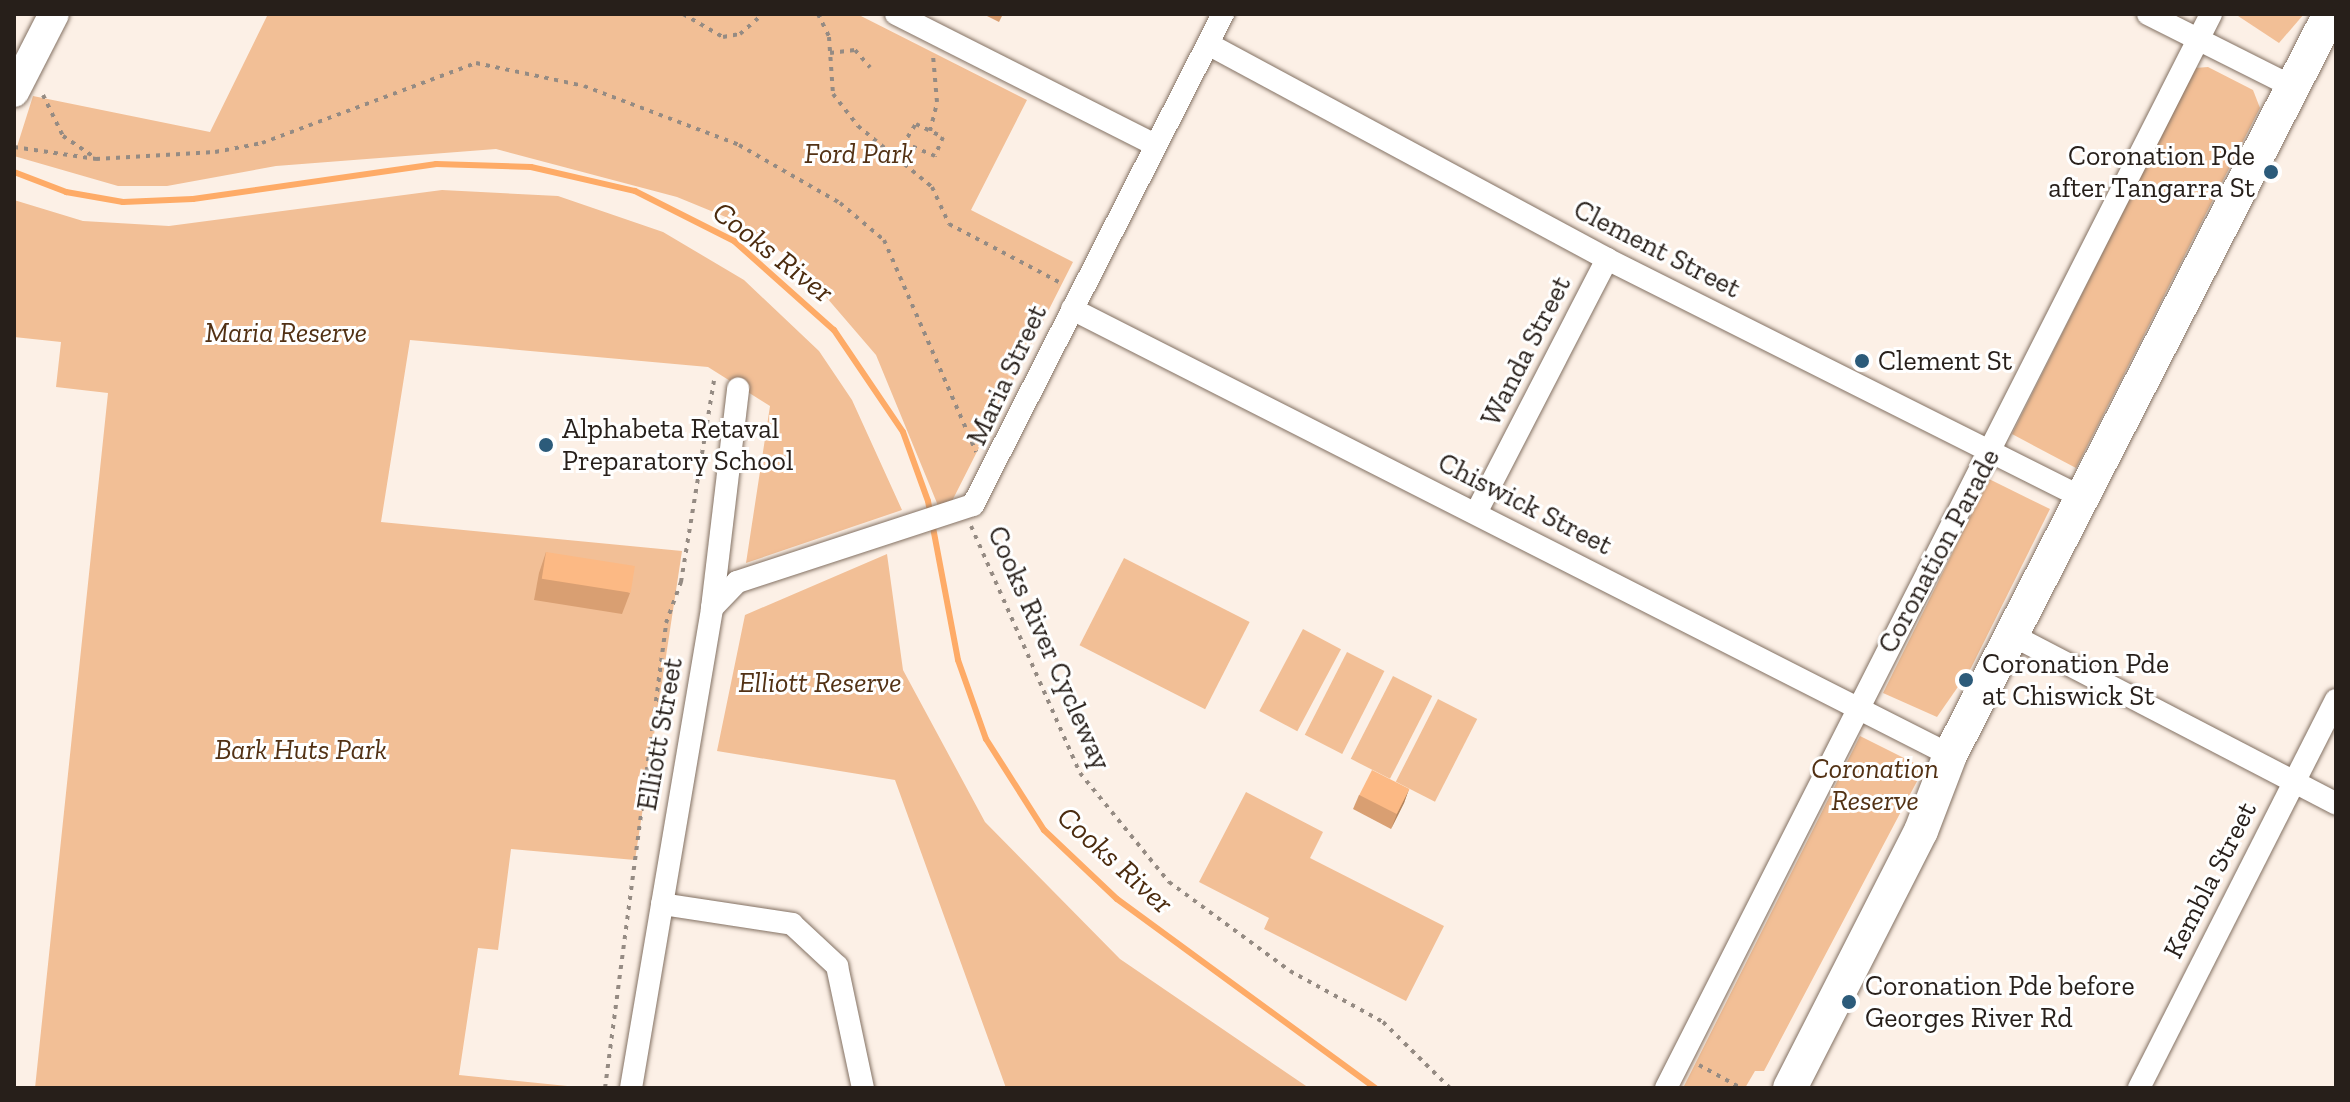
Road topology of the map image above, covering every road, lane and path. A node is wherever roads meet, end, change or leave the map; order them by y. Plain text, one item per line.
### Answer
1 (54, 14) edge
2 (683, 14) edge
3 (763, 14) edge
4 (818, 14) edge
5 (896, 14) edge
6 (1223, 14) edge
7 (2148, 14) edge
8 (2211, 14) edge
9 (2330, 26) edge
10 (941, 38) junction
11 (2199, 40) junction
12 (1208, 44) junction
13 (830, 53) junction
14 (870, 67) dead end
15 (2293, 87) junction
16 (28, 93) edge
17 (930, 131) junction
18 (905, 143) junction
19 (1155, 145) junction
20 (14, 147) edge
21 (897, 154) junction
22 (96, 159) junction
23 (1607, 259) junction
24 (1075, 300) junction
25 (714, 381) dead end
26 (738, 389) dead end
27 (1991, 452) junction
28 (979, 458) dead end
29 (2083, 498) junction
30 (962, 513) junction
31 (1476, 513) junction
32 (712, 608) junction
33 (2012, 635) junction
34 (2336, 700) edge
35 (1856, 708) junction
36 (1950, 755) junction
37 (2294, 781) junction
38 (2336, 804) edge
39 (662, 904) junction
40 (1693, 1062) dead end
41 (605, 1088) edge
42 (631, 1088) edge
43 (863, 1088) edge
44 (1450, 1088) edge
45 (1666, 1088) edge
46 (1741, 1088) edge
47 (1768, 1088) edge
48 (1790, 1088) edge
49 (2139, 1088) edge

1 - 16 main road
2 - 3 path
4 - 13 path
5 - 10 street
6 - 12 street, Maria Street
7 - 11 street
8 - 11 street, Coronation Parade
9 - 15 main road
10 - 17 path
10 - 19 street
11 - 15 street
11 - 27 street, Coronation Parade
12 - 19 street, Maria Street
12 - 23 street, Clement Street
13 - 14 path
13 - 21 path
15 - 29 main road
16 - 22 path
17 - 18 path
17 - 18 path
18 - 21 path
19 - 24 street, Maria Street
20 - 22 path
21 - 24 path
22 - 28 path
23 - 27 street, Clement Street
23 - 31 street, Wanda Street
24 - 30 street, Maria Street
24 - 31 street, Chiswick Street
25 - 41 path
26 - 32 street, Elliott Street
27 - 29 street, Clement Street
27 - 35 street, Coronation Parade
29 - 33 main road
30 - 32 street
30 - 44 path, Cooks River Cycleway
31 - 35 street, Chiswick Street
32 - 39 street, Elliott Street
33 - 36 main road
33 - 37 street
34 - 37 street, Kembla Street
35 - 36 street, Chiswick Street
35 - 45 street, Coronation Parade
36 - 47 main road
36 - 48 main road
37 - 38 street
37 - 49 street, Kembla Street
39 - 42 street, Elliott Street
39 - 43 street
40 - 46 path

